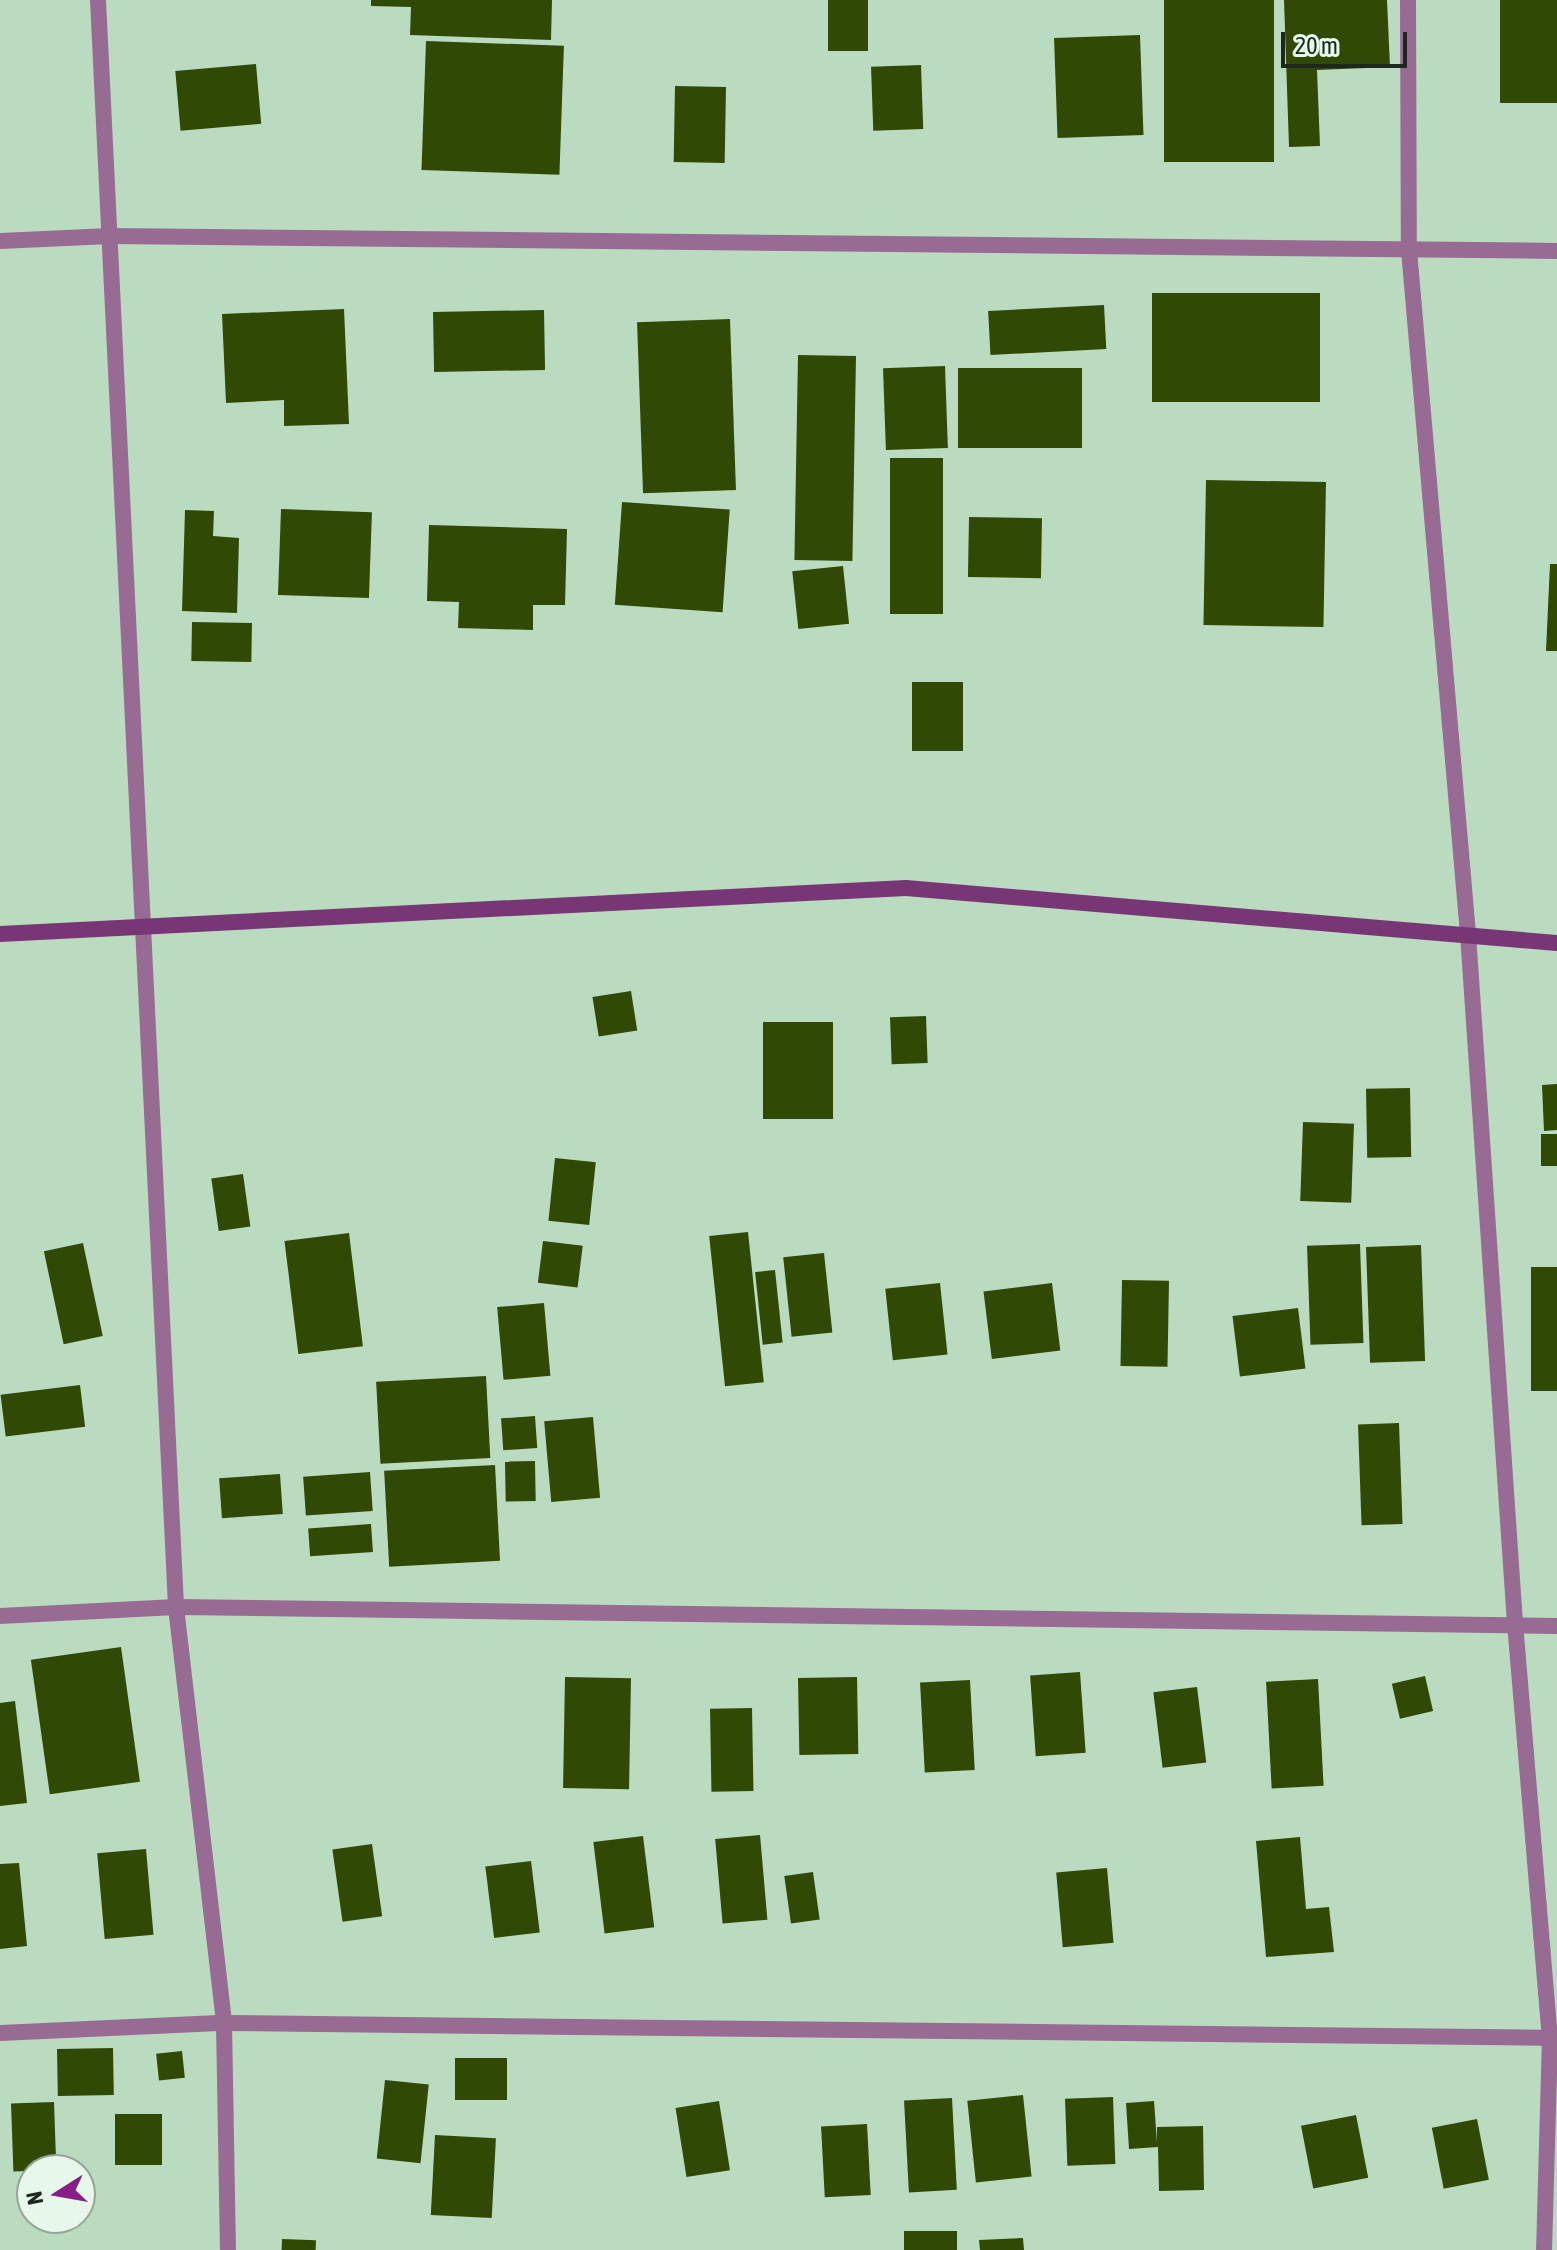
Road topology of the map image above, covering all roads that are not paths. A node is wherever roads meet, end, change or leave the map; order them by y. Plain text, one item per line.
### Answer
1 (98, 0) edge
2 (1408, 0) edge
3 (110, 236) junction
4 (0, 241) edge
5 (1409, 250) junction
6 (1557, 251) edge
7 (141, 927) junction
8 (0, 934) edge
9 (1468, 934) junction
10 (1557, 943) edge
11 (176, 1607) junction
12 (0, 1616) edge
13 (1515, 1623) junction
14 (1557, 1626) edge
15 (224, 2023) junction
16 (0, 2033) edge
17 (1554, 2038) edge
18 (228, 2250) edge
19 (1544, 2250) edge

1 - 3 street
2 - 5 street
3 - 4 street
3 - 5 street
3 - 7 street
5 - 6 street
5 - 9 street
7 - 8 main road
7 - 9 main road
7 - 11 street
9 - 10 main road
9 - 13 street
11 - 12 street
11 - 13 street
11 - 15 street
13 - 14 street
13 - 17 street
15 - 16 street
15 - 17 street
15 - 18 street
17 - 19 street

